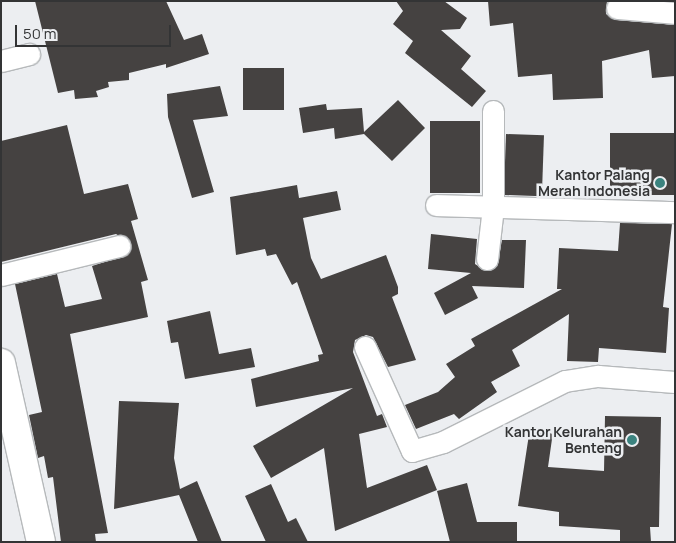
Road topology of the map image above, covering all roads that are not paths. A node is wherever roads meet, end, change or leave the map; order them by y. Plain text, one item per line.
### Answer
1 (617, 8) dead end
2 (675, 13) edge
3 (29, 54) dead end
4 (1, 61) edge
5 (493, 112) dead end
6 (436, 205) dead end
7 (493, 206) junction
8 (675, 212) edge
9 (119, 246) dead end
10 (487, 259) dead end
11 (1, 275) edge
12 (365, 347) dead end
13 (1, 364) edge
14 (675, 382) edge
15 (40, 542) edge

1 - 2 street
3 - 4 street
5 - 7 street
6 - 7 street
7 - 8 street
7 - 10 street
9 - 11 street
12 - 14 street
13 - 15 main road

